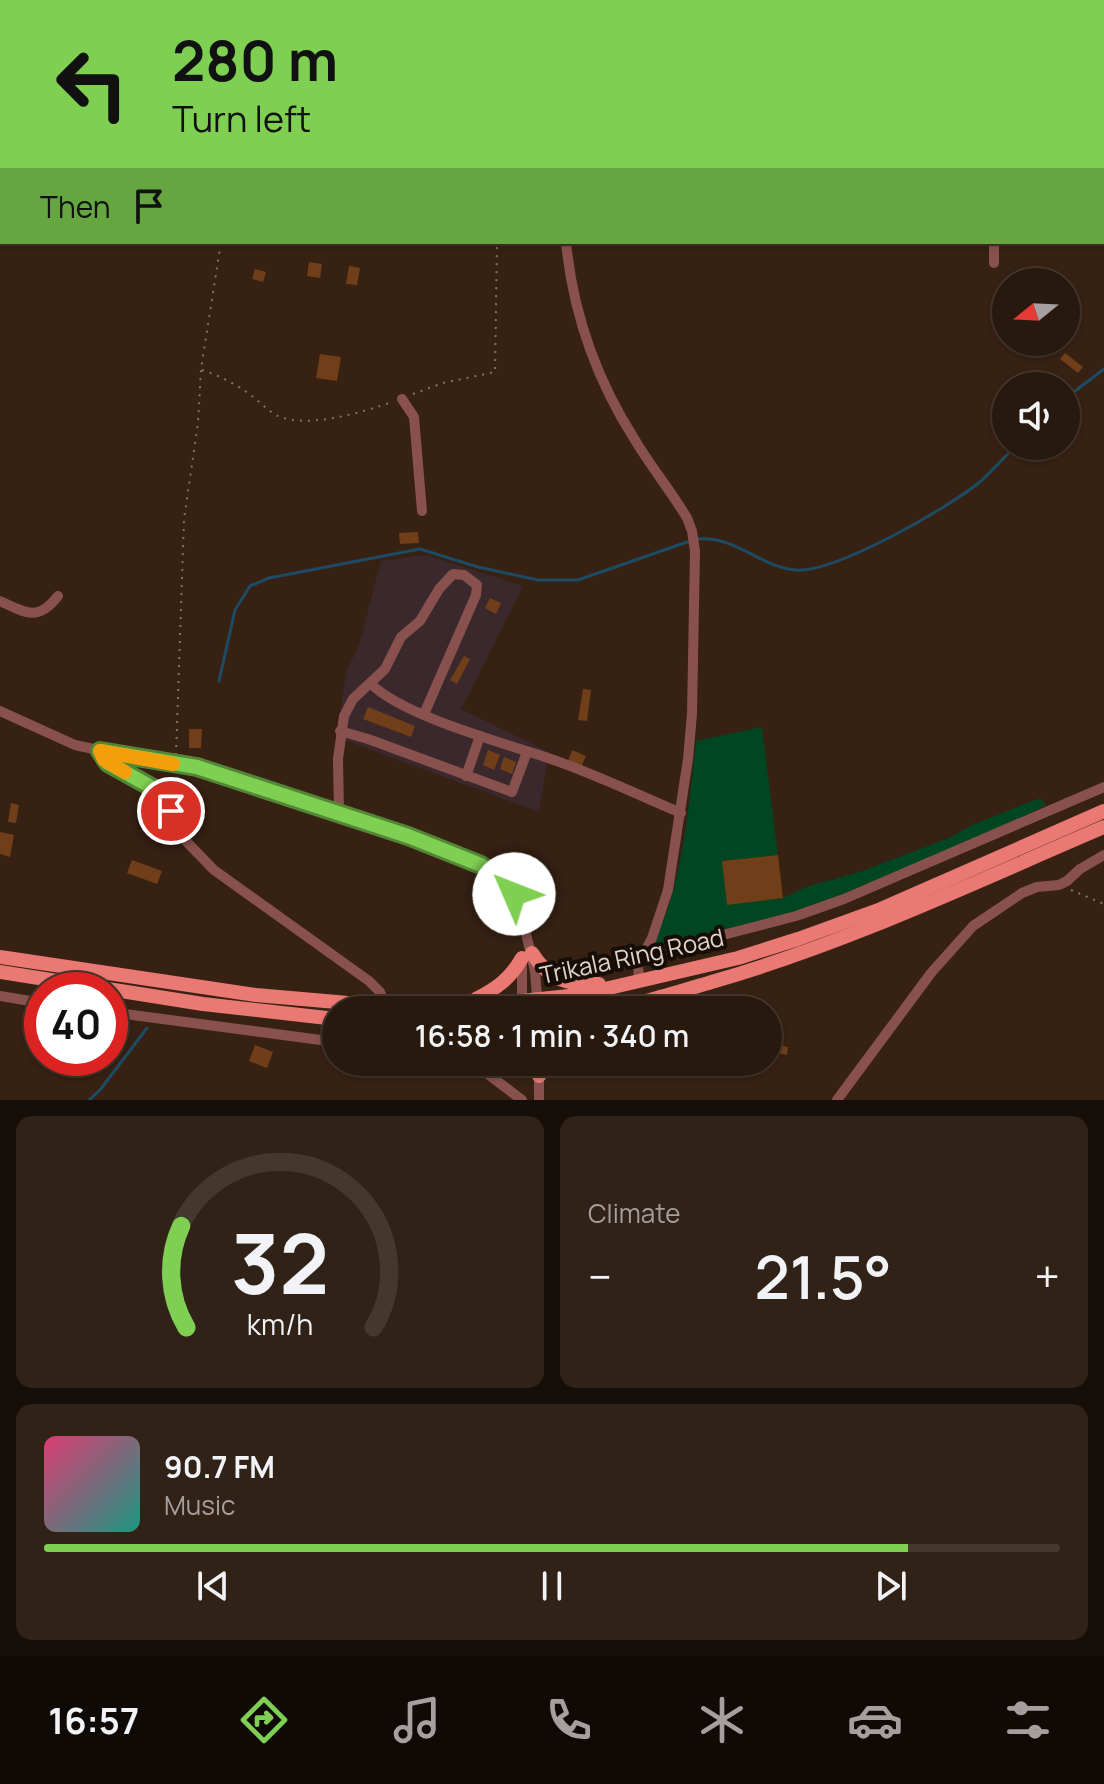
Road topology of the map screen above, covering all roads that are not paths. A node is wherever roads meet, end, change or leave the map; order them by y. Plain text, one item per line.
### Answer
1 (566, 244) edge
2 (994, 244) edge
3 (994, 263) dead end
4 (402, 399) road end
5 (422, 511) dead end
6 (58, 596) dead end
7 (0, 601) edge
8 (371, 684) junction
9 (0, 711) edge
10 (424, 714) junction
11 (340, 731) junction
12 (480, 736) junction
13 (100, 751) junction
14 (527, 752) junction
15 (466, 776) junction
16 (1104, 787) edge
17 (1104, 811) edge
18 (681, 813) junction
19 (339, 814) junction
20 (1104, 827) edge
21 (1104, 855) edge
22 (646, 949) junction
23 (527, 955) junction
24 (0, 957) edge
25 (0, 972) edge
26 (635, 983) junction
27 (0, 996) edge
28 (382, 996) edge
29 (483, 996) edge
30 (523, 996) edge
31 (536, 996) edge
32 (578, 996) edge
33 (660, 996) edge
34 (24, 1000) edge
35 (322, 1000) edge
36 (128, 1014) edge
37 (322, 1017) edge
38 (322, 1040) edge
39 (491, 1076) edge
40 (535, 1076) edge
41 (519, 1097) edge
42 (540, 1100) edge
43 (837, 1100) edge

1 - 18 street
2 - 3 street
4 - 5 street
6 - 7 street
8 - 10 street
8 - 10 street
8 - 11 street
9 - 13 street
10 - 12 street
11 - 15 street
11 - 19 street
12 - 14 street
12 - 15 street
13 - 19 street
13 - 28 street
14 - 15 street
14 - 18 street
16 - 22 street
17 - 26 main road, Trikala Ring Road
18 - 22 street
19 - 23 street
20 - 33 main road, Trikala Ring Road
21 - 43 street
22 - 26 street
23 - 26 main road
23 - 29 main road
23 - 30 street
23 - 31 street
24 - 35 main road, Trikala Ring Road
25 - 37 main road
26 - 32 main road, Trikala Ring Road
27 - 34 street
36 - 38 street
39 - 41 street
40 - 42 street
41 - 42 street

